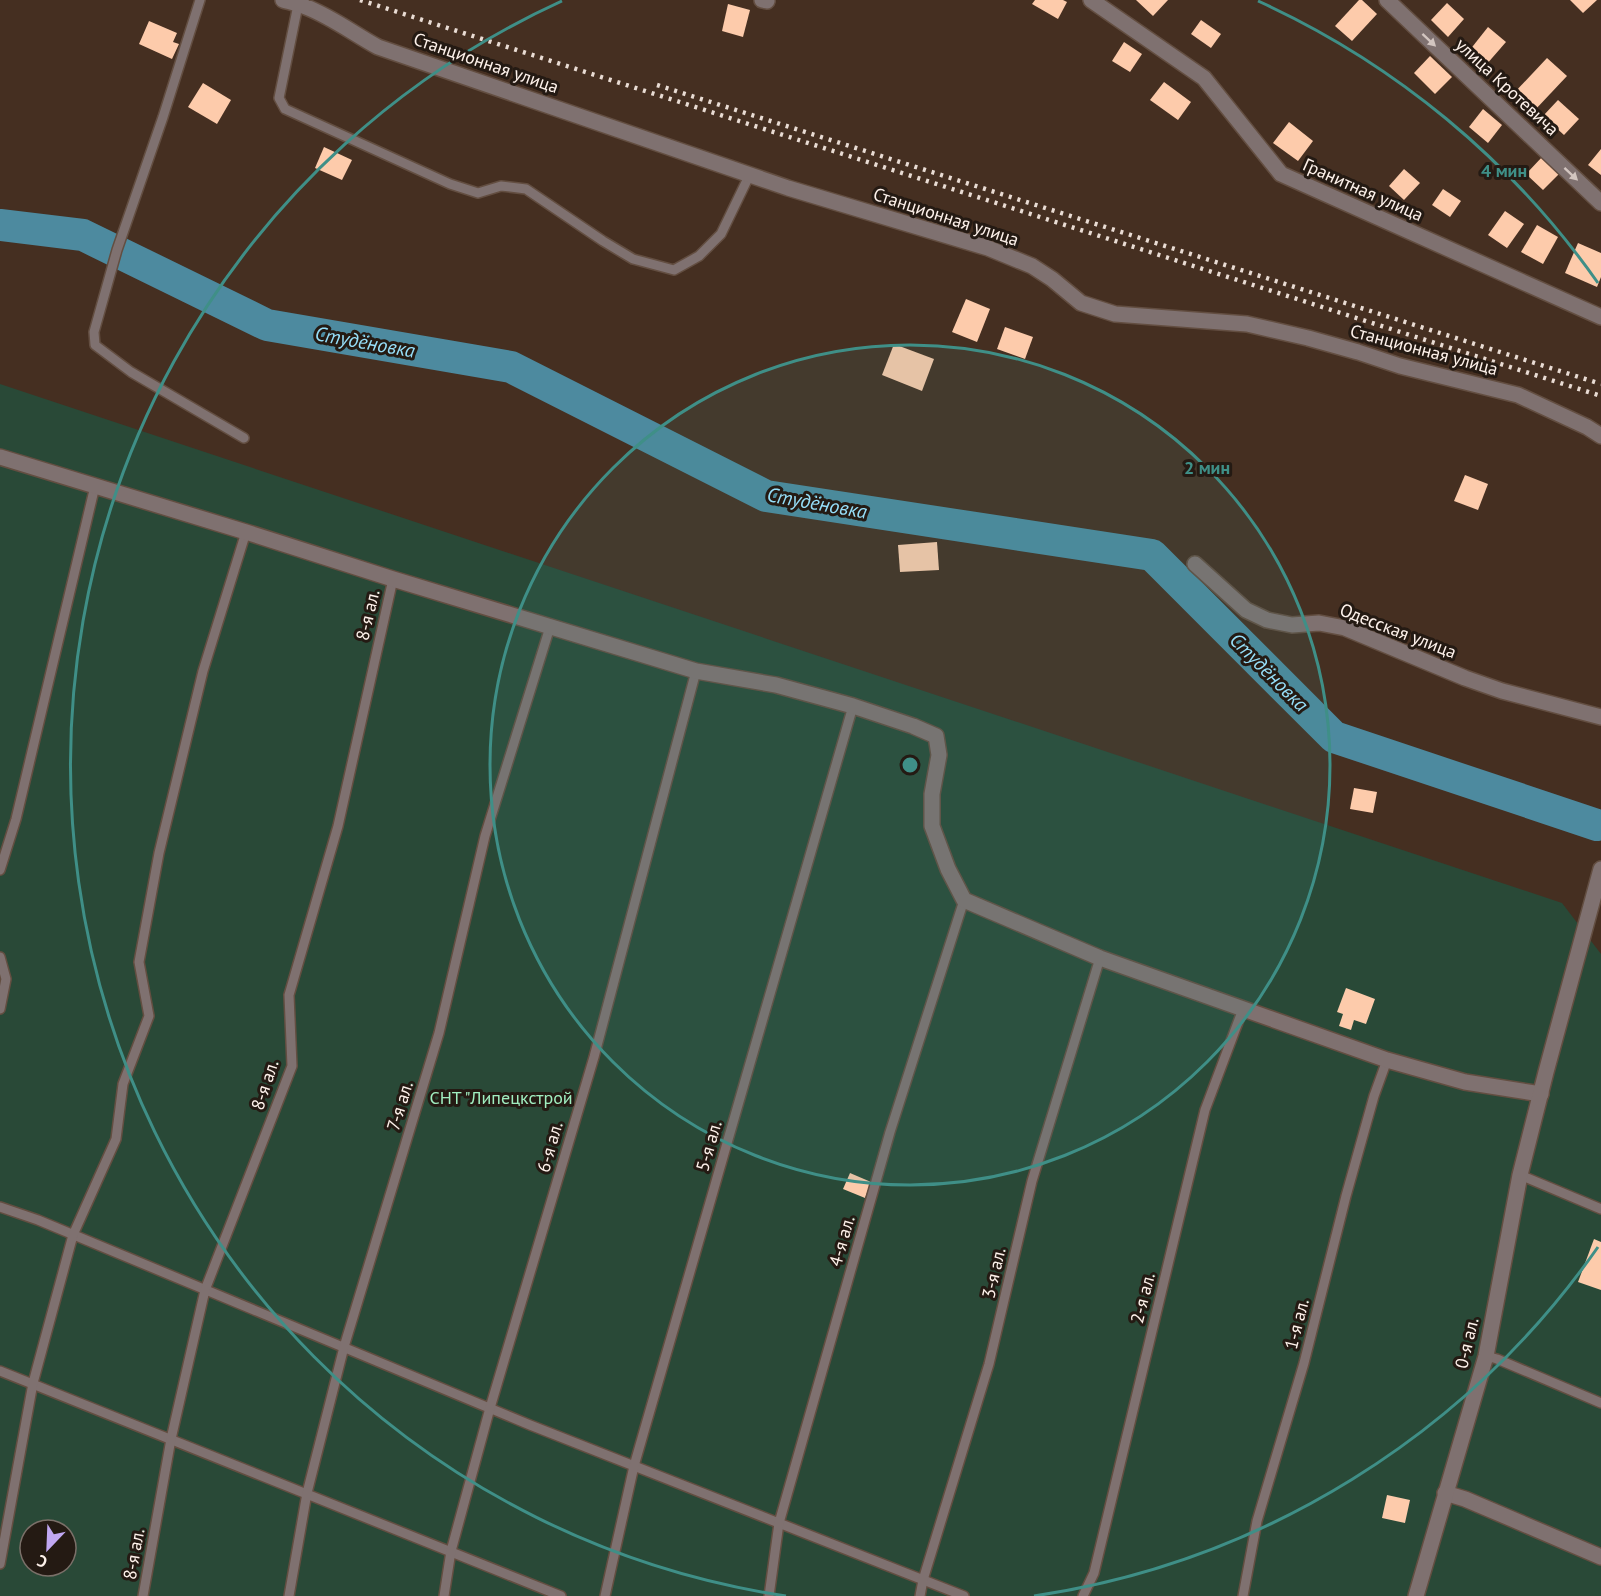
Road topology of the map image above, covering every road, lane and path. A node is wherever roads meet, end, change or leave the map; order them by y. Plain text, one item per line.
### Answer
1 (200, 0) edge
2 (283, 0) edge
3 (1091, 0) edge
4 (1387, 0) edge
5 (298, 5) junction
6 (750, 174) junction
7 (1601, 203) edge
8 (1601, 317) edge
9 (1601, 436) edge
10 (244, 438) dead end
11 (0, 457) edge
12 (95, 486) junction
13 (246, 532) junction
14 (1195, 564) dead end
15 (393, 579) junction
16 (550, 627) junction
17 (696, 671) junction
18 (853, 706) junction
19 (1601, 717) edge
20 (1601, 868) edge
21 (0, 870) edge
22 (964, 900) junction
23 (0, 957) edge
24 (1100, 958) junction
25 (0, 1009) edge
26 (1243, 1009) junction
27 (1387, 1060) junction
28 (1541, 1094) junction
29 (1520, 1175) junction
30 (0, 1207) edge
31 (1601, 1209) edge
32 (73, 1235) junction
33 (206, 1290) junction
34 (344, 1347) junction
35 (1486, 1356) junction
36 (0, 1371) edge
37 (33, 1383) junction
38 (1601, 1403) edge
39 (490, 1408) junction
40 (171, 1438) junction
41 (634, 1466) junction
42 (307, 1493) junction
43 (1446, 1493) junction
44 (779, 1523) junction
45 (451, 1551) junction
46 (1601, 1557) edge
47 (0, 1564) edge
48 (923, 1580) junction
49 (143, 1596) edge
50 (289, 1596) edge
51 (444, 1596) edge
52 (561, 1596) edge
53 (605, 1596) edge
54 (769, 1596) edge
55 (920, 1596) edge
56 (964, 1596) edge
57 (1083, 1596) edge
58 (1244, 1596) edge
59 (1416, 1596) edge

1 - 10 lane
2 - 5 street, Станционная улица
3 - 8 street, Гранитная улица
4 -> 7 street, улица Кротевича
5 - 6 street, Станционная улица
5 - 6 lane
6 - 9 street, Станционная улица
11 - 12 street
12 - 13 street
12 - 21 lane
13 - 15 street
13 - 32 lane
14 - 19 street, Одесская улица
15 - 16 street
15 - 33 lane, 8-я ал.
16 - 17 street
16 - 34 lane, 7-я ал.
17 - 18 street
17 - 39 lane, 6-я ал.
18 - 22 street
18 - 41 lane, 5-я ал.
20 - 28 street, 0-я ал.
22 - 24 street
22 - 44 lane, 4-я ал.
23 - 25 lane
24 - 26 street
24 - 48 lane, 3-я ал.
26 - 27 street
26 - 57 lane, 2-я ал.
27 - 28 street
27 - 58 lane, 1-я ал.
28 - 29 street, 0-я ал.
29 - 31 lane
29 - 35 street, 0-я ал.
30 - 32 lane
32 - 33 lane
32 - 37 lane
33 - 34 lane
33 - 40 lane, 8-я ал.
34 - 39 lane
34 - 42 lane, 7-я ал.
35 - 38 lane
35 - 43 street, 0-я ал.
36 - 37 lane
37 - 40 lane
37 - 47 lane
39 - 41 lane
39 - 45 lane, 6-я ал.
40 - 42 lane
40 - 49 lane, 8-я ал.
41 - 44 lane
41 - 53 lane, 5-я ал.
42 - 45 lane
42 - 50 lane, 7-я ал.
43 - 46 street
43 - 59 street, 0-я ал.
44 - 48 lane
44 - 54 lane, 4-я ал.
45 - 51 lane, 6-я ал.
45 - 52 lane
48 - 55 lane, 3-я ал.
48 - 56 lane

